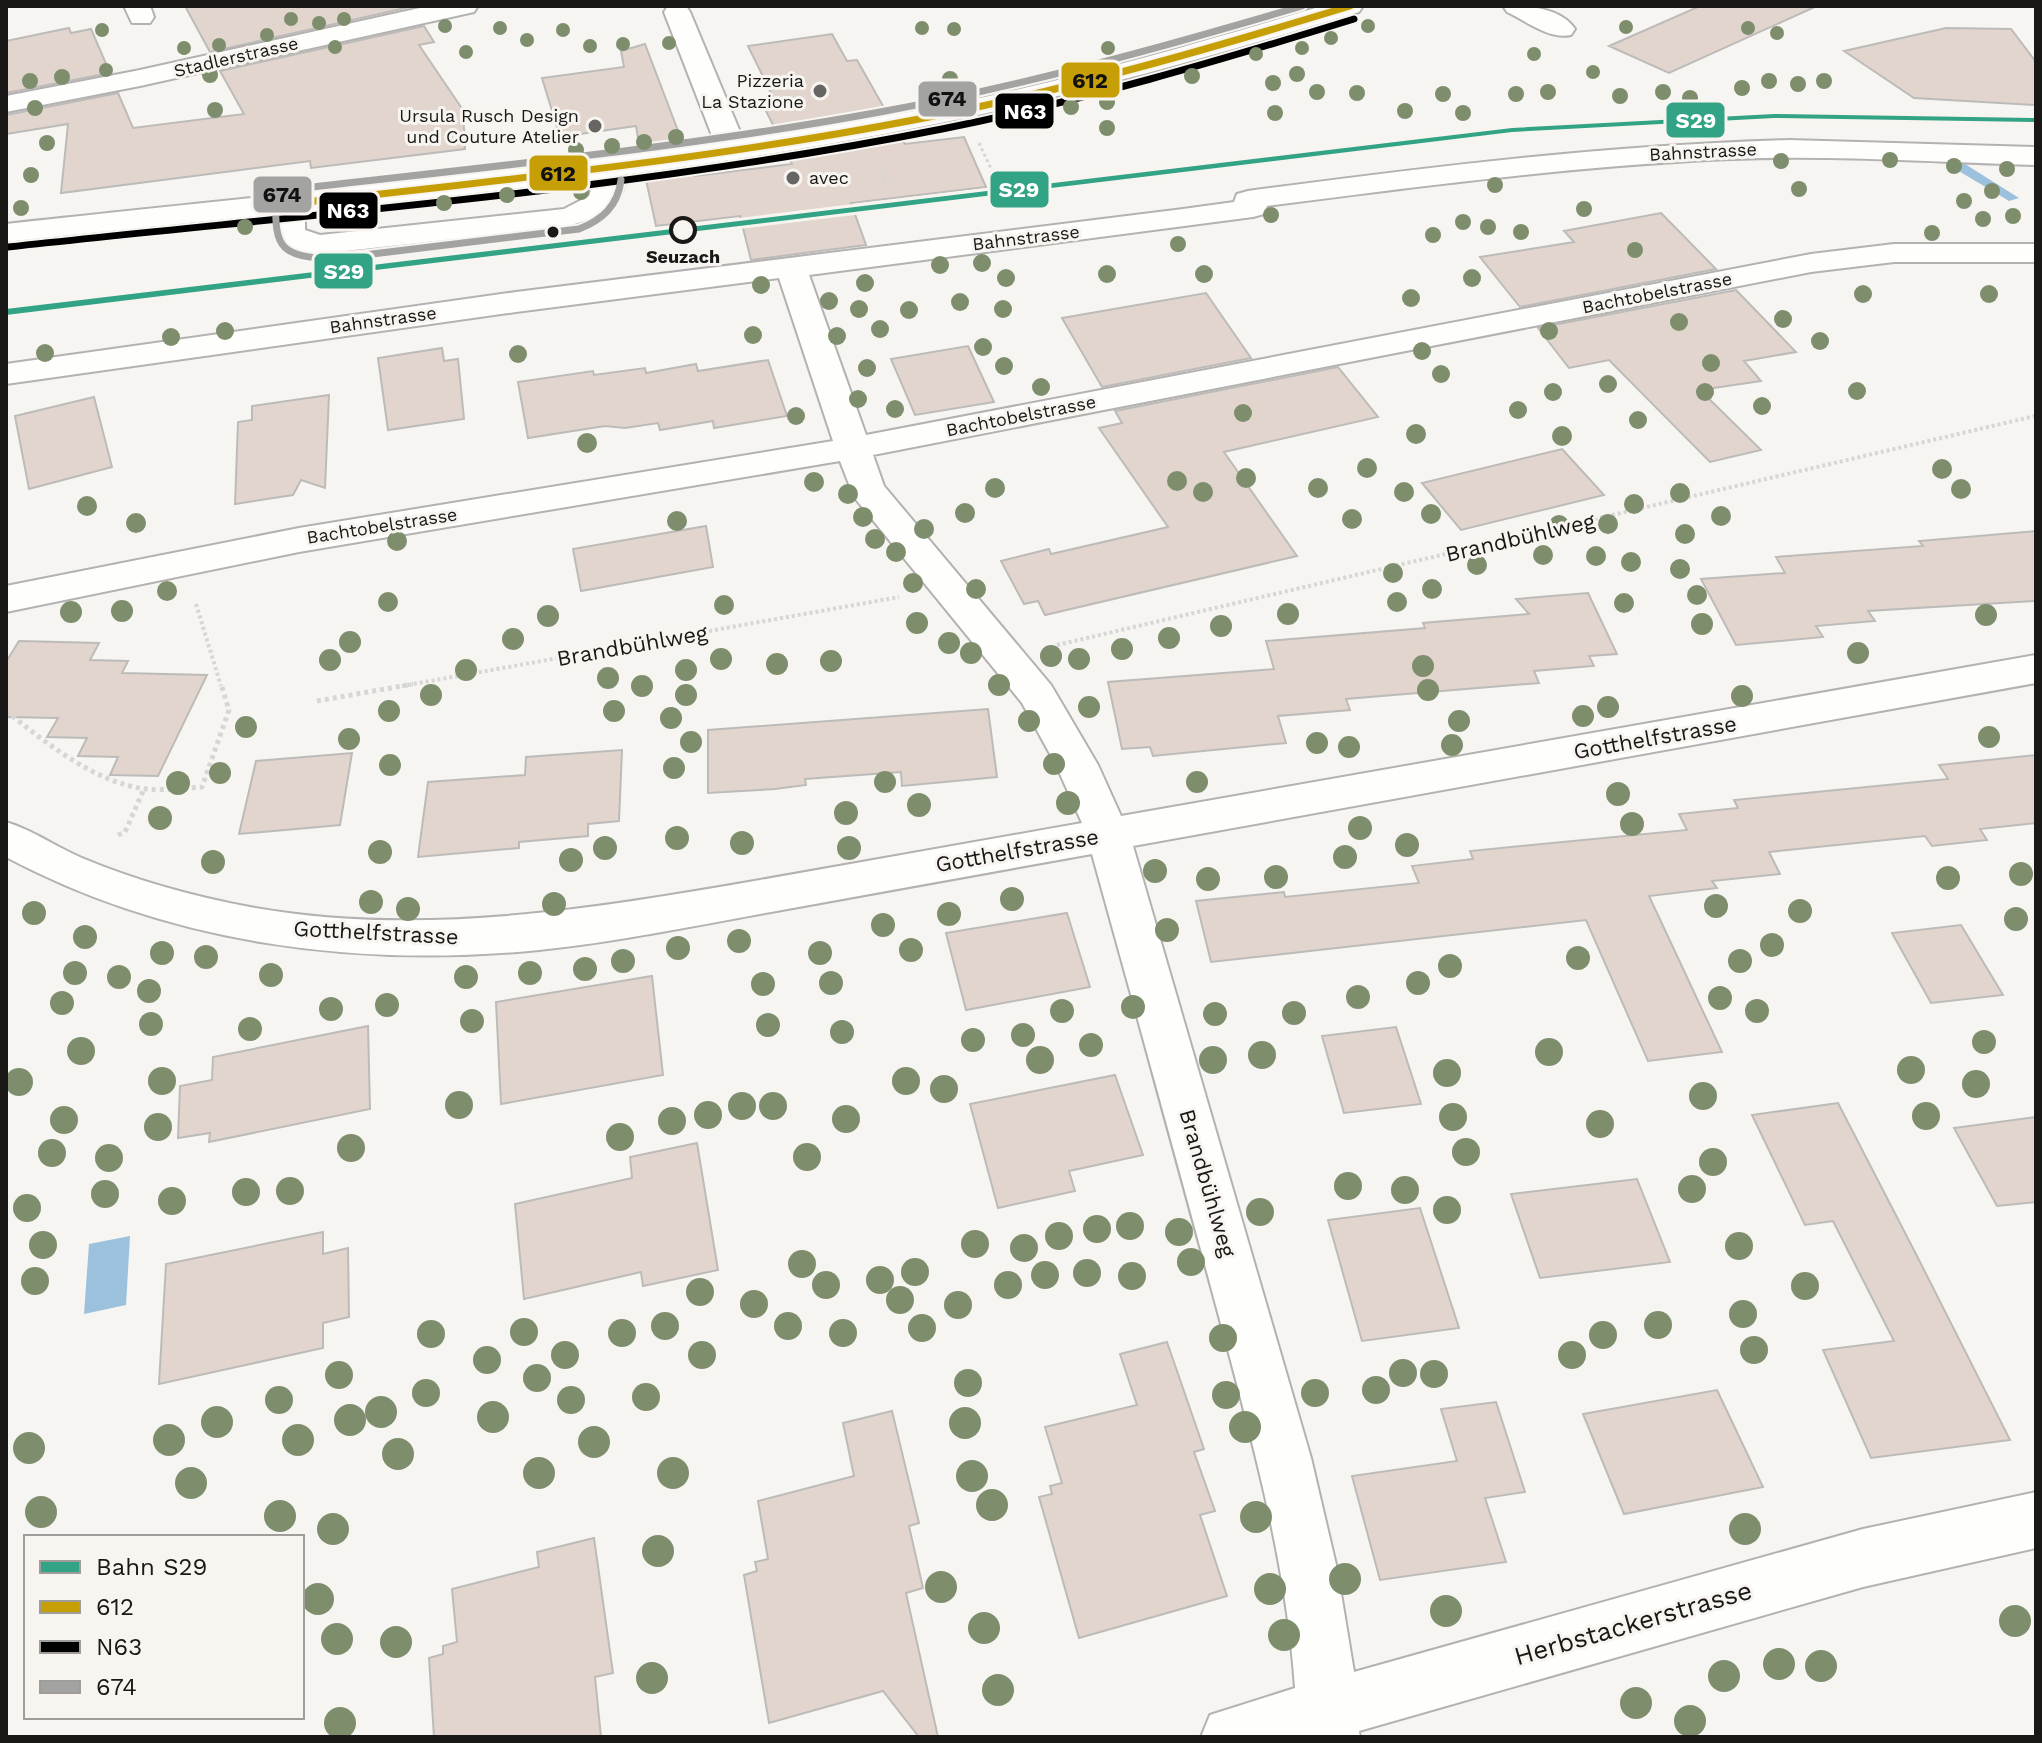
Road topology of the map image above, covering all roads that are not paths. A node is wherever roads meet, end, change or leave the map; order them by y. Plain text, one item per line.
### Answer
1 (465, 6) edge
2 (1350, 6) edge
3 (1516, 6) edge
4 (677, 12) dead end
5 (1562, 29) dead end
6 (6, 104) edge
7 (733, 151) junction
8 (2036, 156) edge
9 (606, 168) junction
10 (290, 204) junction
11 (6, 233) edge
12 (2036, 253) edge
13 (791, 268) junction
14 (6, 374) edge
15 (854, 448) junction
16 (6, 599) edge
17 (2036, 669) edge
18 (1108, 834) junction
19 (6, 838) edge
20 (2036, 1520) edge
21 (1329, 1723) edge
22 (1232, 1737) edge

1 - 6 street, Stadlerstrasse
2 - 7 street
3 - 5 street
4 - 7 street
7 - 9 street
8 - 13 street, Bahnstrasse
9 - 10 street
9 - 10 street
10 - 11 street
12 - 15 street, Bachtobelstrasse
13 - 14 street, Bahnstrasse
13 - 15 street, Brandbühlweg
15 - 16 street, Bachtobelstrasse
15 - 18 street, Brandbühlweg
17 - 18 street, Gotthelfstrasse
18 - 19 street, Gotthelfstrasse
18 - 21 street, Brandbühlweg
20 - 21 street, Herbstackerstrasse
21 - 22 street, Herbstackerstrasse

